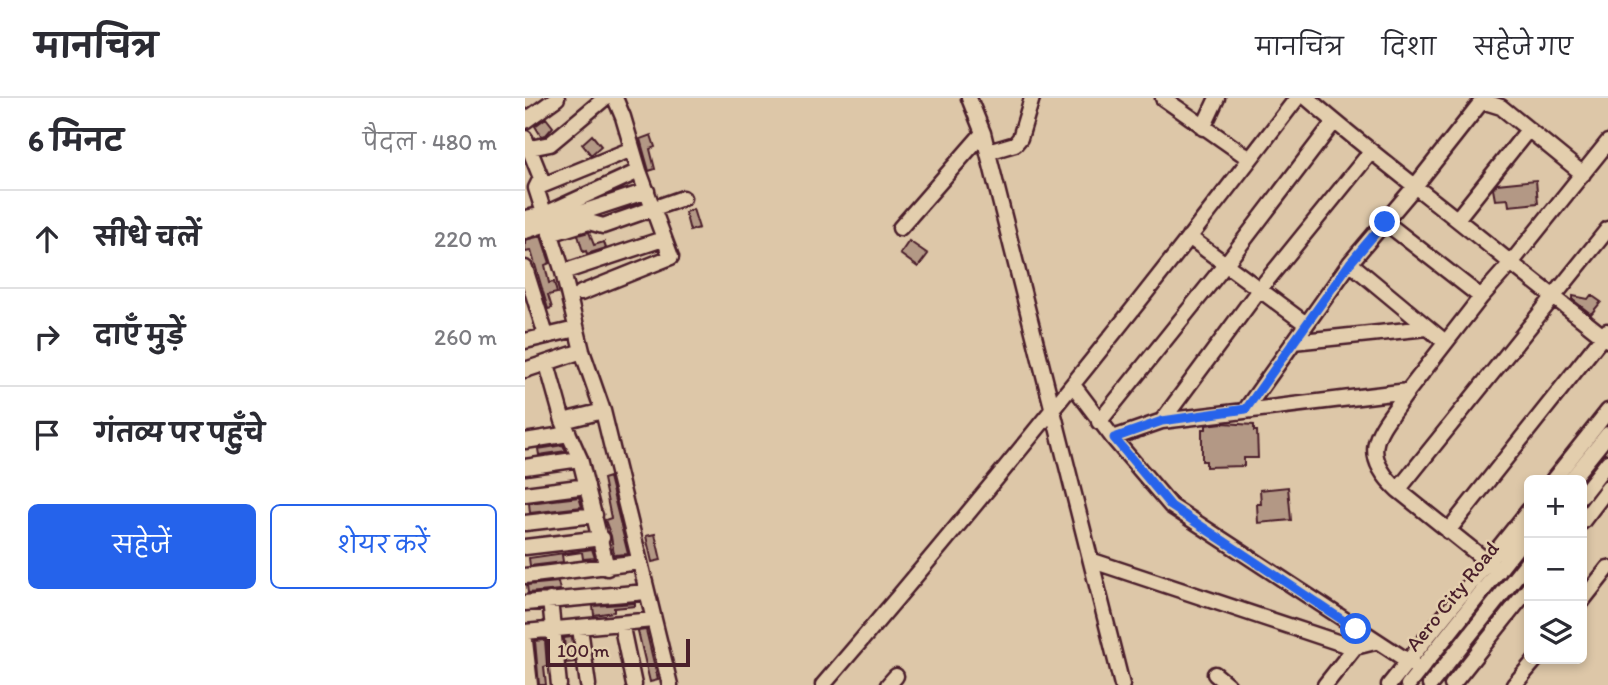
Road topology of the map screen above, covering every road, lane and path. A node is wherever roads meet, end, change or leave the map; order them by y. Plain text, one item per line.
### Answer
1 (557, 98) edge
2 (605, 98) edge
3 (615, 98) edge
4 (969, 98) edge
5 (1032, 98) edge
6 (1163, 98) edge
7 (1217, 98) edge
8 (1297, 98) edge
9 (1307, 98) edge
10 (525, 121) edge
11 (1334, 122) junction
12 (1203, 128) junction
13 (1528, 130) junction
14 (983, 133) junction
15 (1608, 142) edge
16 (526, 145) edge
17 (632, 149) junction
18 (988, 152) junction
19 (1370, 153) junction
20 (1250, 159) junction
21 (639, 171) junction
22 (1583, 174) junction
23 (534, 183) edge
24 (1416, 185) junction
25 (647, 191) junction
26 (683, 198) dead end
27 (654, 208) junction
28 (525, 218) edge
29 (1457, 219) junction
30 (1385, 222) junction
31 (547, 223) junction
32 (900, 228) dead end
33 (1608, 229) edge
34 (525, 231) edge
35 (1189, 237) junction
36 (663, 239) junction
37 (1350, 263) junction
38 (1511, 263) junction
39 (1225, 265) junction
40 (525, 268) edge
41 (563, 272) junction
42 (1259, 290) junction
43 (581, 293) dead end
44 (1555, 296) junction
45 (1481, 297) junction
46 (1305, 324) junction
47 (576, 328) junction
48 (1427, 328) junction
49 (546, 335) junction
50 (1606, 335) edge
51 (525, 341) edge
52 (1293, 342) junction
53 (1445, 342) junction
54 (582, 351) junction
55 (547, 364) junction
56 (525, 370) edge
57 (1073, 385) junction
58 (1408, 391) junction
59 (1054, 409) junction
60 (1246, 409) junction
61 (603, 411) junction
62 (1608, 411) edge
63 (1162, 421) junction
64 (1099, 422) junction
65 (566, 428) junction
66 (1608, 434) edge
67 (1114, 438) junction
68 (525, 440) edge
69 (580, 459) junction
70 (1608, 462) edge
71 (525, 467) edge
72 (1557, 475) edge
73 (1575, 475) edge
74 (587, 486) junction
75 (1608, 488) edge
76 (1587, 489) edge
77 (1398, 490) junction
78 (525, 494) edge
79 (595, 515) junction
80 (1587, 515) edge
81 (1524, 518) edge
82 (525, 523) edge
83 (1448, 531) junction
84 (1524, 537) edge
85 (601, 538) junction
86 (525, 547) edge
87 (1093, 561) junction
88 (640, 562) junction
89 (1524, 566) edge
90 (1493, 567) junction
91 (607, 568) junction
92 (1608, 568) edge
93 (525, 576) edge
94 (646, 592) junction
95 (1524, 594) edge
96 (1587, 595) edge
97 (550, 600) junction
98 (525, 603) edge
99 (653, 620) junction
100 (621, 623) junction
101 (580, 628) junction
102 (553, 629) junction
103 (525, 632) edge
104 (525, 641) edge
105 (1375, 642) junction
106 (1355, 647) junction
107 (1533, 664) edge
108 (1414, 666) junction
109 (1215, 674) dead end
110 (1522, 682) edge
111 (530, 685) edge
112 (559, 685) edge
113 (588, 685) edge
114 (634, 685) edge
115 (670, 685) edge
116 (823, 685) edge
117 (1122, 685) edge
118 (1228, 685) edge
119 (1325, 685) edge
120 (1389, 685) edge
121 (1408, 685) edge
122 (1430, 685) edge
123 (1452, 685) edge

1 - 10 street
2 - 16 street
3 - 17 street
4 - 14 street
5 - 18 street
6 - 12 street
7 - 12 street
8 - 20 street
9 - 11 street
11 - 19 street
11 - 39 street
12 - 20 street
13 - 22 street
13 - 24 street
13 - 29 street
14 - 18 street
14 - 32 street
15 - 22 street
16 - 23 street
17 - 21 street
17 - 23 street
18 - 59 street
19 - 24 street
19 - 42 street
20 - 35 street
21 - 25 street
21 - 31 street
22 - 38 street
23 - 31 street
24 - 29 street
24 - 30 street
25 - 27 street
25 - 31 street
26 - 27 street
27 - 31 street
27 - 36 street
28 - 31 street
29 - 38 street
30 - 37 street
30 - 45 street
31 - 34 street
31 - 41 street
33 - 44 street
35 - 39 street
35 - 57 street
36 - 41 street
36 - 43 street
37 - 46 street
37 - 48 street
38 - 44 street
38 - 45 street
39 - 42 street
39 - 64 street
40 - 49 street
41 - 47 street
42 - 46 street
42 - 63 street
44 - 50 street
44 - 77 street
45 - 53 street
46 - 52 street
47 - 49 street
47 - 54 street
48 - 52 street
48 - 53 street
49 - 51 street
50 - 83 street
52 - 60 street
53 - 58 street
54 - 55 street
54 - 61 street
55 - 56 street
55 - 65 street
57 - 59 street
57 - 64 street
58 - 60 street
58 - 77 street
59 - 87 street
59 - 116 street
60 - 63 street
61 - 65 street
61 - 88 street
62 - 72 street
63 - 67 street
64 - 67 street
65 - 68 street
65 - 69 street
66 - 73 street
67 - 105 street
69 - 71 street
69 - 74 street
70 - 76 street
74 - 78 street
74 - 79 street
75 - 80 street
77 - 83 street
79 - 82 street
79 - 85 street
81 - 90 street
83 - 90 street
84 - 90 street, Aero City Road
85 - 86 street
85 - 91 street
87 - 106 street
87 - 117 street
88 - 91 street
88 - 94 street
89 - 122 street, Aero City Road
90 - 108 street, Aero City Road
91 - 93 street
92 - 96 street
94 - 97 street
94 - 99 street
95 - 123 street
97 - 98 street
97 - 102 street
99 - 100 street
99 - 115 street
100 - 101 street
100 - 114 street
101 - 102 street
101 - 113 street
102 - 103 street
102 - 112 street
104 - 111 street
105 - 106 street
105 - 108 street
106 - 119 street
107 - 110 street
108 - 120 street
108 - 121 street, Aero City Road
109 - 118 street

